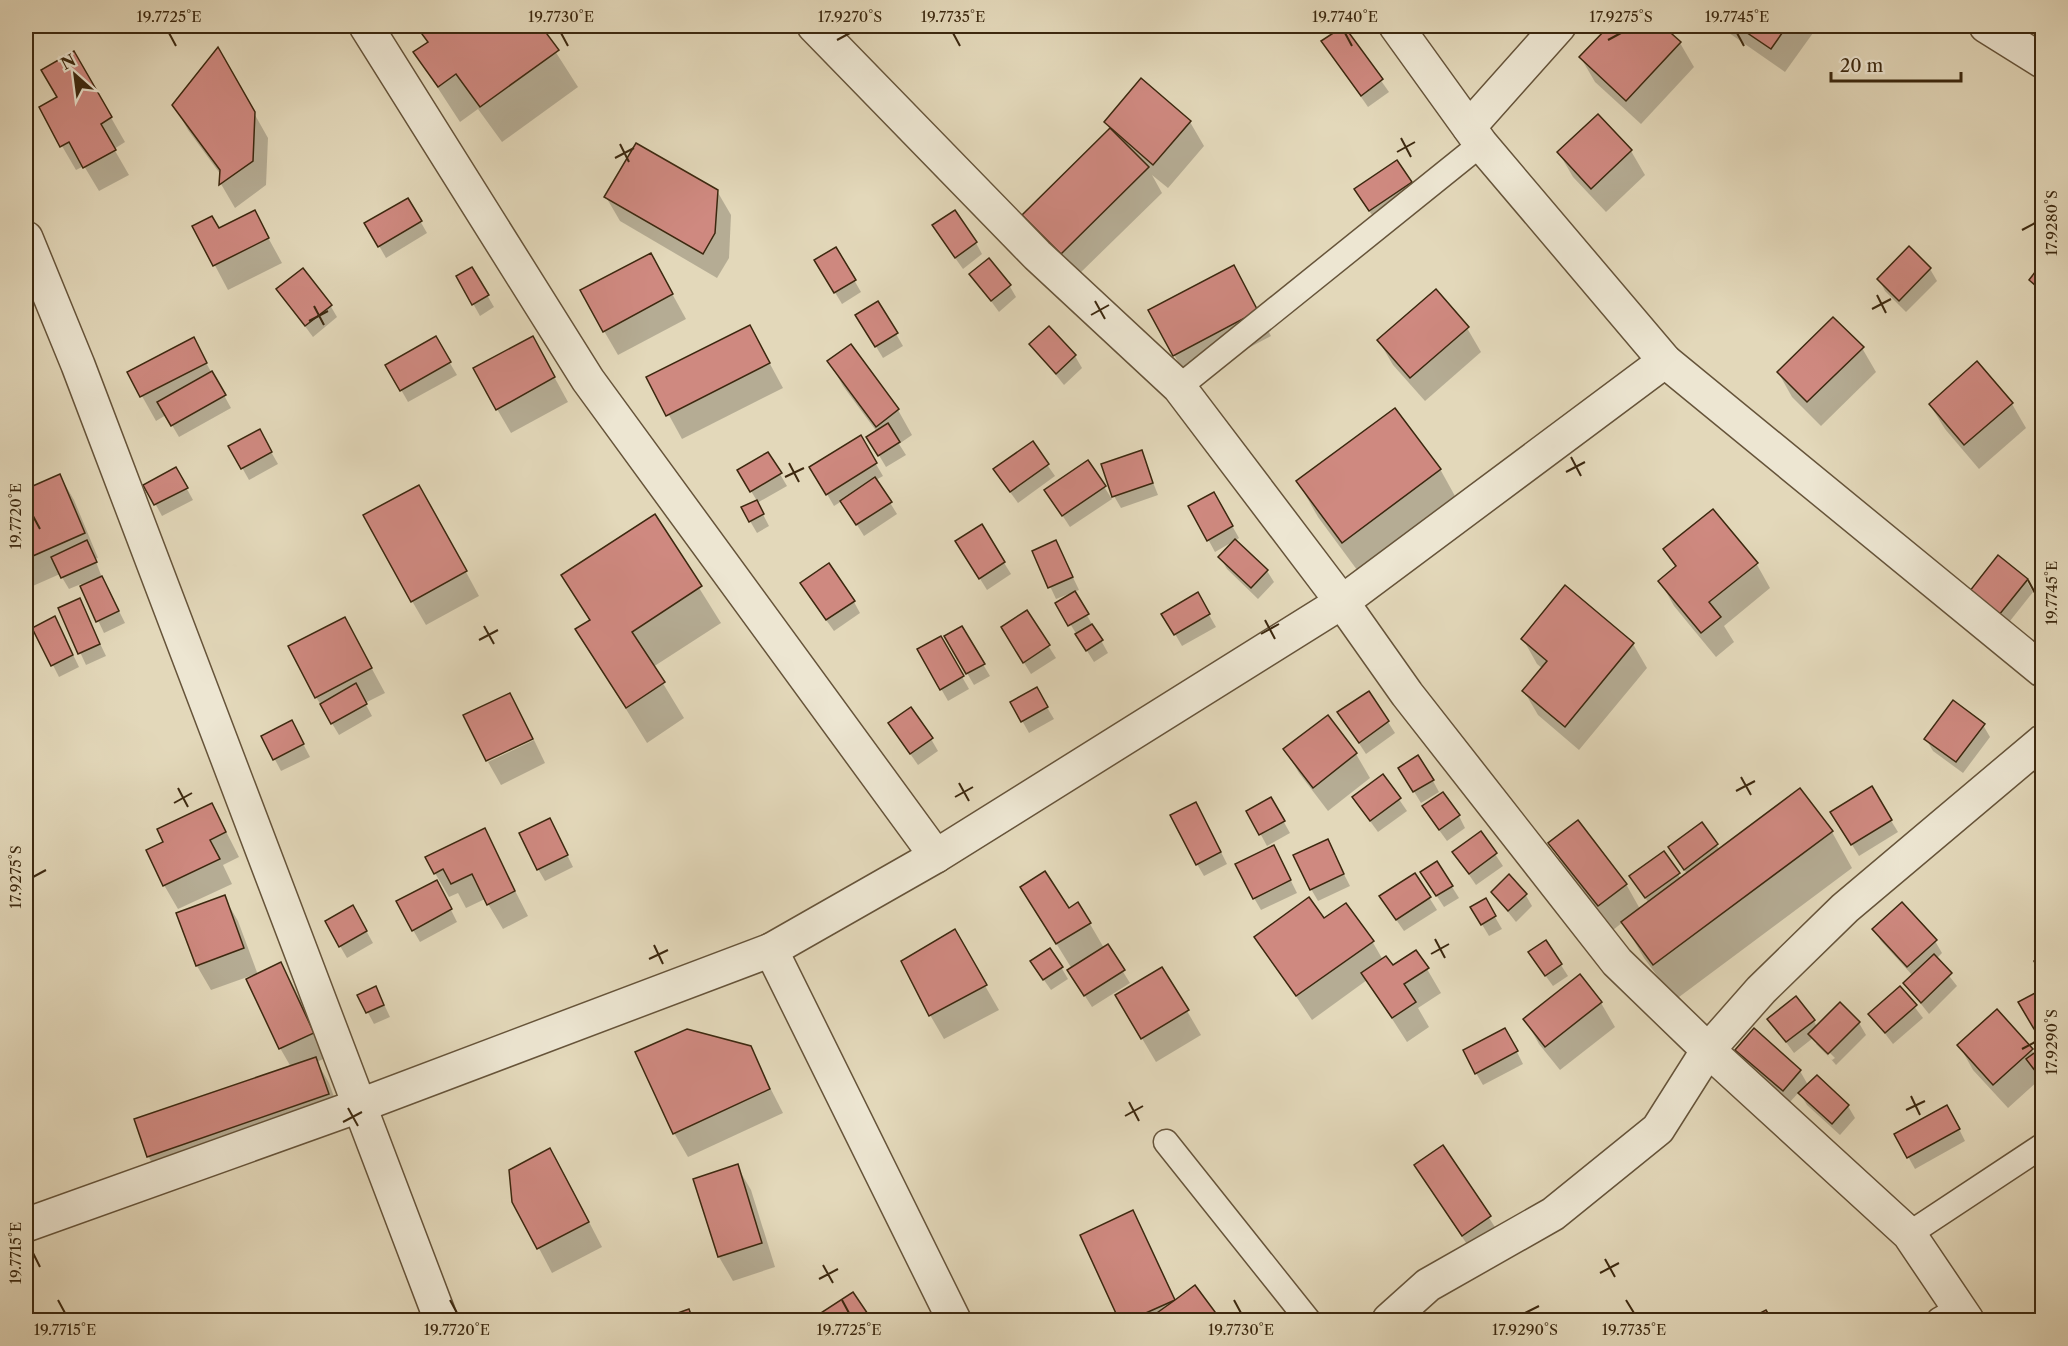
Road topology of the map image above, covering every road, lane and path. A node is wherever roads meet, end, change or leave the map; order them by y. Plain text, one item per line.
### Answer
1 (366, 26) edge
2 (814, 26) edge
3 (1396, 26) edge
4 (1559, 26) edge
5 (1986, 26) edge
6 (2043, 60) edge
7 (1475, 135) junction
8 (26, 238) edge
9 (1665, 361) junction
10 (1179, 387) junction
11 (1342, 602) junction
12 (2043, 670) edge
13 (2043, 742) edge
14 (936, 856) junction
15 (771, 950) junction
16 (1708, 1050) junction
17 (361, 1105) junction
18 (1166, 1142) dead end
19 (2043, 1146) edge
20 (26, 1225) edge
21 (1909, 1234) junction
22 (1955, 1316) edge
23 (441, 1320) edge
24 (954, 1320) edge
25 (1308, 1320) edge
26 (1389, 1320) edge

1 - 14 street
2 - 10 street
3 - 7 street
4 - 7 street
5 - 6 street
7 - 9 street
7 - 10 lane
8 - 17 street
9 - 11 street
9 - 12 street
10 - 11 street
11 - 14 street
11 - 16 street
13 - 16 street
14 - 15 street
15 - 17 street
15 - 24 street
16 - 21 street
16 - 26 street
17 - 20 street
17 - 23 street
18 - 25 lane
19 - 21 lane
21 - 22 street

